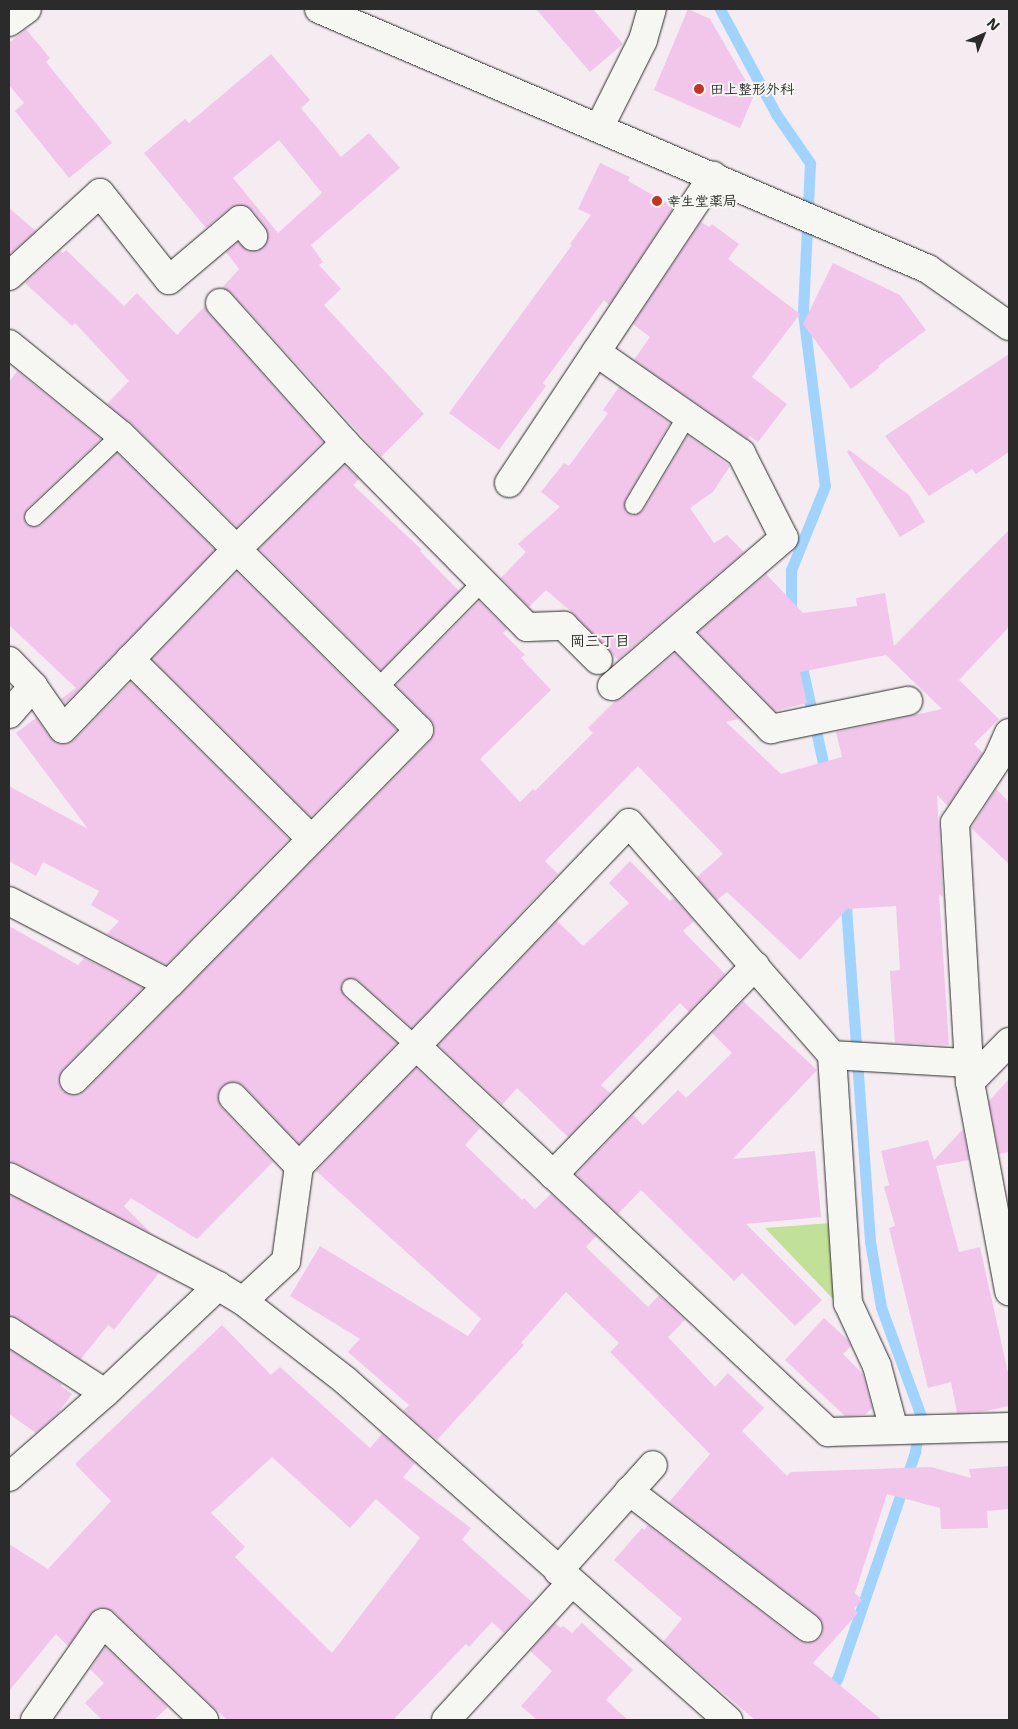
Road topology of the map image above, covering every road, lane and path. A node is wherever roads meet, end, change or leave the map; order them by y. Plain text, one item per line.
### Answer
1 (27, 9) edge
2 (318, 9) edge
3 (648, 10) edge
4 (9, 22) edge
5 (599, 128) junction
6 (713, 176) junction
7 (252, 236) dead end
8 (9, 276) edge
9 (220, 303) dead end
10 (1009, 326) edge
11 (9, 344) edge
12 (596, 352) junction
13 (687, 416) junction
14 (121, 434) junction
15 (345, 443) junction
16 (509, 483) dead end
17 (634, 505) dead end
18 (34, 517) dead end
19 (238, 548) junction
20 (482, 582) junction
21 (676, 632) junction
22 (130, 659) junction
23 (598, 660) dead end
24 (9, 661) edge
25 (33, 686) junction
26 (612, 686) dead end
27 (378, 688) junction
28 (908, 701) dead end
29 (9, 714) edge
30 (1009, 732) edge
31 (311, 840) junction
32 (9, 901) edge
33 (755, 966) junction
34 (169, 984) junction
35 (351, 988) dead end
36 (1009, 1042) edge
37 (416, 1046) junction
38 (834, 1055) junction
39 (969, 1073) junction
40 (74, 1080) dead end
41 (233, 1097) dead end
42 (299, 1166) junction
43 (553, 1175) junction
44 (9, 1177) edge
45 (218, 1286) junction
46 (1009, 1291) edge
47 (243, 1302) junction
48 (9, 1331) edge
49 (106, 1393) junction
50 (1009, 1426) edge
51 (902, 1429) junction
52 (653, 1465) dead end
53 (9, 1478) edge
54 (629, 1491) junction
55 (564, 1577) junction
56 (808, 1628) dead end
57 (36, 1720) edge
58 (204, 1720) edge
59 (446, 1720) edge
60 (728, 1720) edge

1 - 4 street
2 - 5 street
3 - 5 street
5 - 6 street
6 - 10 street
6 - 12 street
7 - 8 street
9 - 15 street
11 - 14 street
12 - 13 street
12 - 16 street
13 - 17 lane
13 - 21 street
14 - 18 lane
14 - 19 street
15 - 19 street
15 - 20 street
19 - 22 street
19 - 27 street
20 - 23 street
20 - 27 lane
21 - 26 street
21 - 28 street
22 - 25 street
22 - 31 street
24 - 25 street
25 - 29 street
27 - 31 street
30 - 39 street
31 - 34 street
32 - 34 street
33 - 37 street
33 - 38 street
33 - 43 street
34 - 40 street
35 - 37 lane
36 - 39 street
37 - 42 street
37 - 43 street
38 - 39 street
38 - 51 street
39 - 46 street
41 - 42 street
42 - 47 street
43 - 51 street
44 - 45 street
45 - 47 street
45 - 49 street
47 - 55 street
48 - 49 street
49 - 53 street
50 - 51 street
52 - 54 street
54 - 55 street
54 - 56 street
55 - 59 street
55 - 60 street
57 - 58 street

